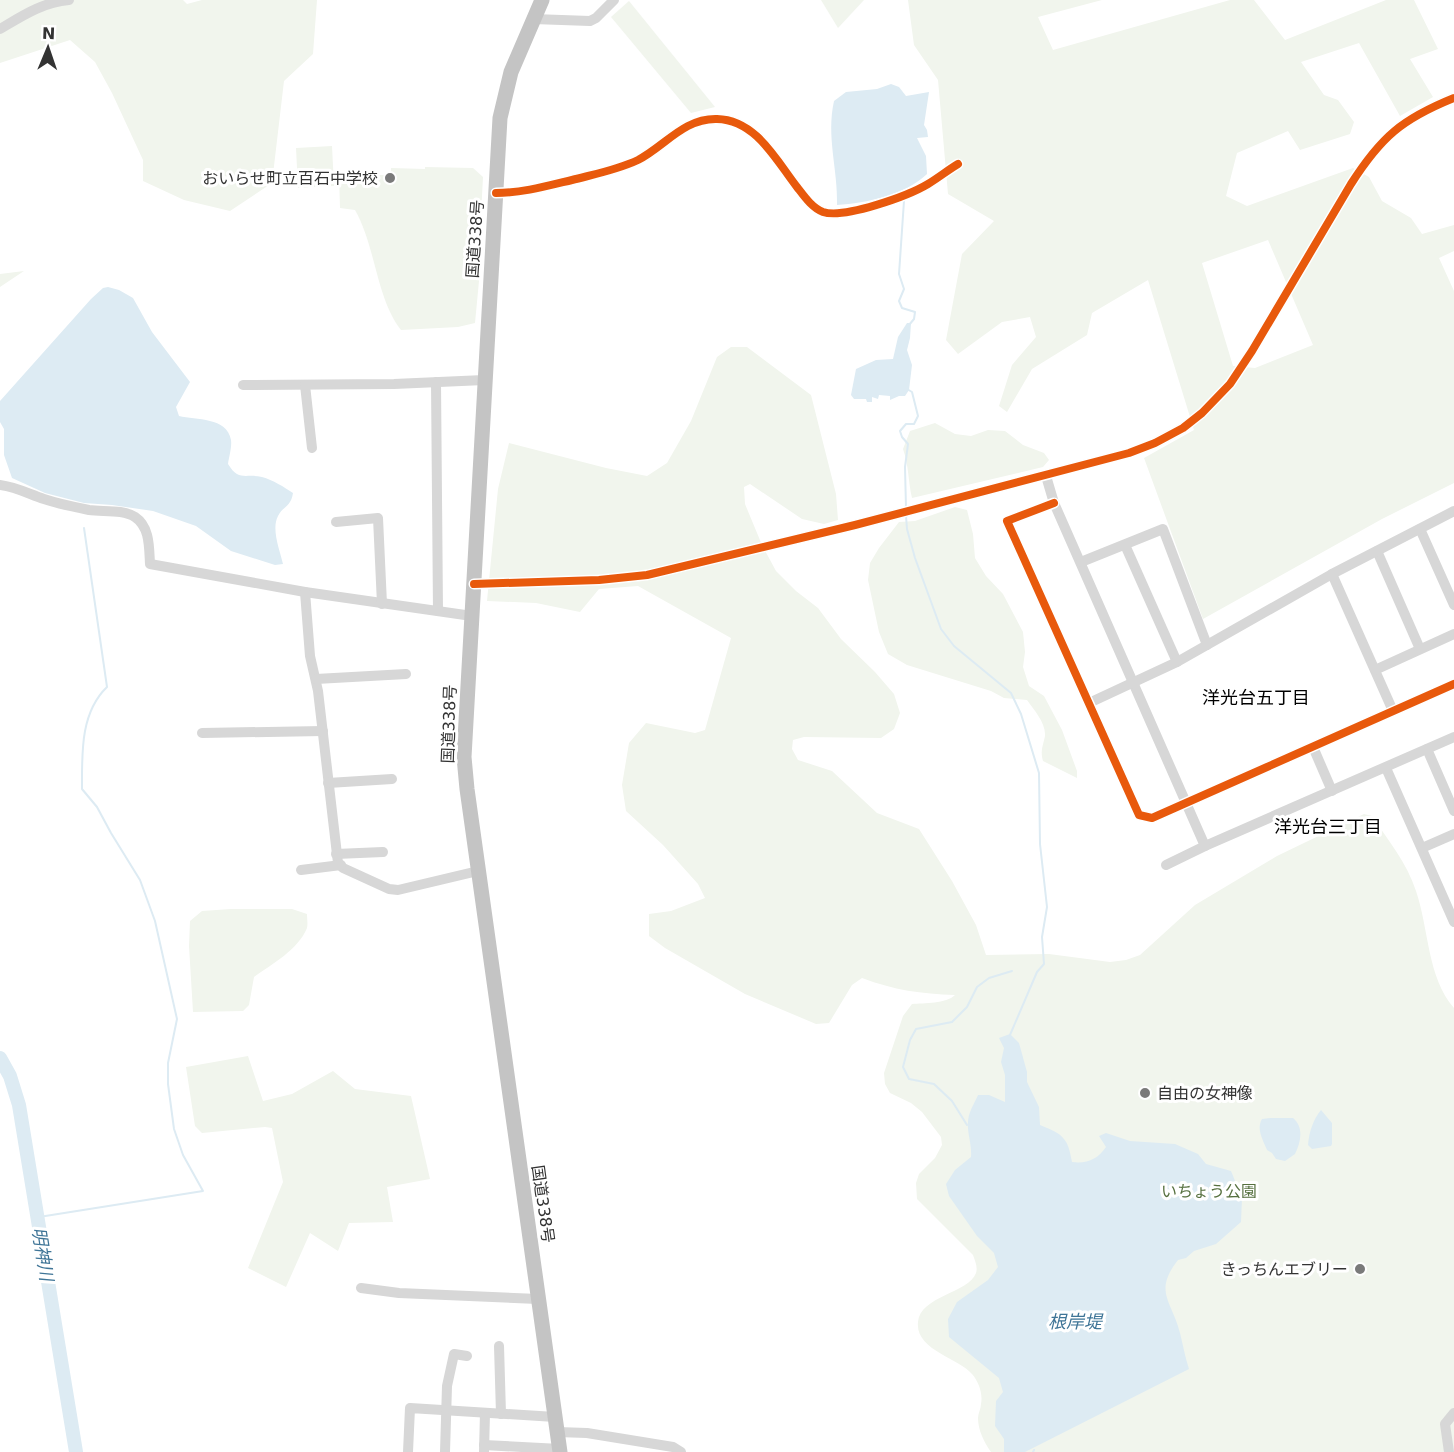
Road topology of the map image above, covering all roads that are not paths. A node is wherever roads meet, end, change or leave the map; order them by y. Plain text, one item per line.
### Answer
1 (69, 0) edge
2 (542, 0) edge
3 (614, 0) edge
4 (533, 19) junction
5 (0, 29) edge
6 (1454, 98) edge
7 (958, 164) dead end
8 (496, 193) junction
9 (484, 380) junction
10 (436, 382) junction
11 (243, 385) dead end
12 (305, 385) junction
13 (312, 448) dead end
14 (1046, 476) junction
15 (0, 485) edge
16 (1054, 503) junction
17 (1454, 511) edge
18 (336, 522) dead end
19 (1420, 529) junction
20 (1125, 545) junction
21 (1377, 551) junction
22 (1081, 562) junction
23 (1332, 574) junction
24 (474, 585) junction
25 (305, 592) junction
26 (382, 604) junction
27 (1454, 605) edge
28 (438, 612) junction
29 (472, 616) junction
30 (1454, 634) edge
31 (1207, 645) junction
32 (1420, 649) junction
33 (1177, 662) junction
34 (1375, 670) junction
35 (406, 674) dead end
36 (316, 679) junction
37 (1133, 682) junction
38 (1453, 688) edge
39 (1089, 703) junction
40 (1393, 711) junction
41 (323, 731) junction
42 (202, 733) dead end
43 (1454, 737) edge
44 (1313, 747) junction
45 (1427, 749) junction
46 (1386, 768) junction
47 (392, 779) dead end
48 (328, 783) junction
49 (1332, 791) junction
50 (1186, 802) junction
51 (1454, 811) edge
52 (1454, 834) edge
53 (1205, 846) junction
54 (1422, 848) junction
55 (383, 852) dead end
56 (336, 854) junction
57 (341, 865) junction
58 (1166, 865) dead end
59 (301, 870) dead end
60 (478, 871) junction
61 (1454, 921) edge
62 (361, 1288) dead end
63 (538, 1299) junction
64 (499, 1346) dead end
65 (467, 1356) dead end
66 (446, 1410) junction
67 (485, 1413) junction
68 (1454, 1413) edge
69 (501, 1414) junction
70 (556, 1425) junction
71 (484, 1449) edge
72 (560, 1451) edge
73 (408, 1452) edge
74 (445, 1452) edge
75 (681, 1452) edge
76 (1449, 1452) edge

1 - 5 street
2 - 4 highway, 国道338号
3 - 4 street
4 - 8 highway, 国道338号
6 - 14 street
7 - 8 street
8 - 9 highway, 国道338号
9 - 10 street
9 - 24 highway, 国道338号
10 - 12 street
10 - 28 street
11 - 12 street
12 - 13 street
14 - 16 street
14 - 24 street
15 - 25 street
16 - 22 street
16 - 39 street
17 - 19 street
18 - 26 street
19 - 21 street
19 - 27 street
20 - 22 street
20 - 31 street
20 - 33 street
21 - 23 street
21 - 32 street
22 - 37 street
23 - 31 street
23 - 34 street
24 - 29 highway, 国道338号
25 - 26 street
25 - 36 street
26 - 28 street
28 - 29 street
29 - 60 highway, 国道338号
30 - 32 street
31 - 33 street
32 - 34 street
33 - 37 street
34 - 40 street
35 - 36 street
36 - 41 street
37 - 39 street
37 - 50 street
38 - 40 street
39 - 50 street
40 - 44 street
41 - 42 street
41 - 48 street
43 - 45 street
44 - 49 street
44 - 50 street
45 - 46 street
45 - 51 street
46 - 49 street
46 - 54 street
47 - 48 street
48 - 56 street
49 - 53 street
50 - 53 street
52 - 54 street
53 - 58 street
54 - 61 street
55 - 56 street
56 - 57 street
57 - 59 street
57 - 60 street
60 - 63 highway, 国道338号
62 - 63 street
63 - 70 highway, 国道338号
64 - 69 street
65 - 66 street
66 - 67 street
66 - 73 street
66 - 74 street
67 - 69 street
67 - 71 street
68 - 76 street
69 - 70 street
70 - 72 highway, 国道338号
70 - 75 street
71 - 72 street

